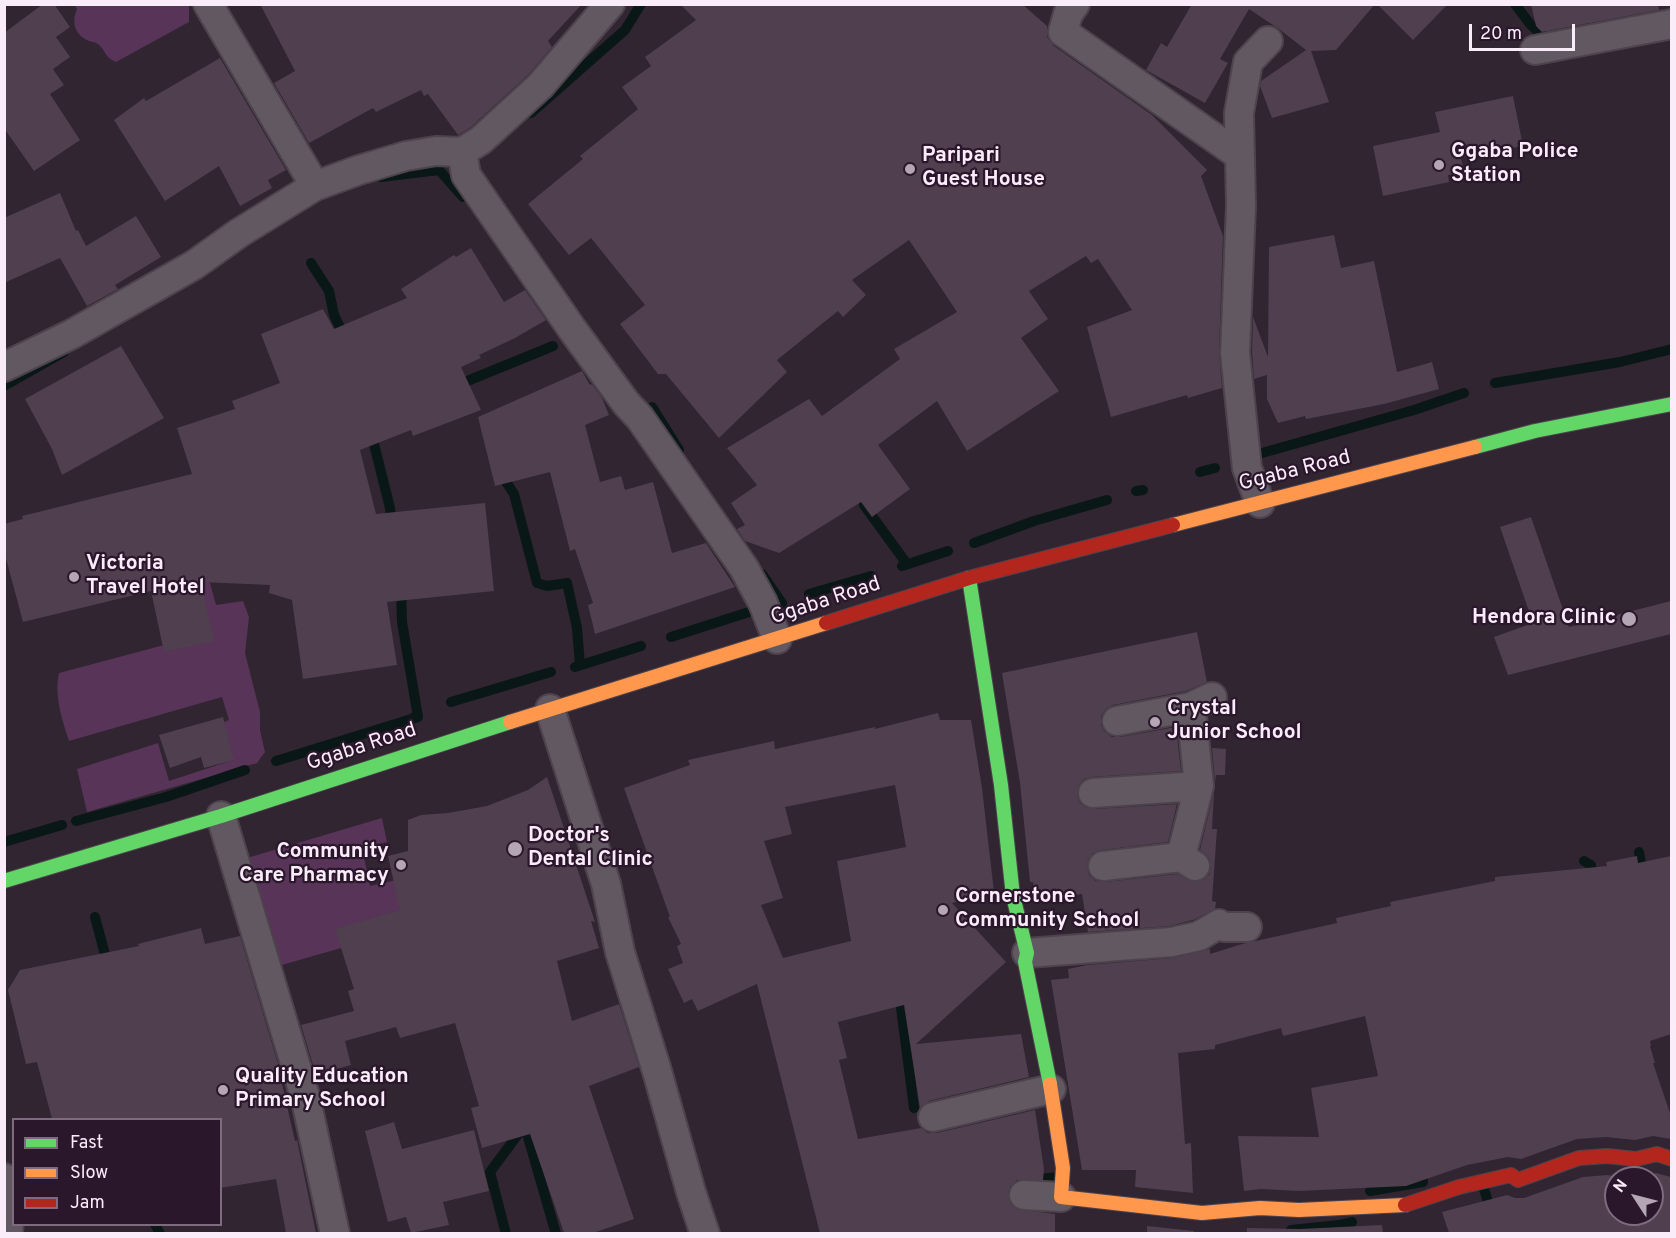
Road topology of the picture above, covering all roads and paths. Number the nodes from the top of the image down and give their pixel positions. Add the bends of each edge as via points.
1 (208, 4) edge
2 (609, 4) edge
3 (1075, 4) edge
4 (1671, 24) edge
5 (1268, 41) dead end
6 (1535, 50) dead end
7 (462, 153) junction
8 (1239, 155) junction
9 (315, 186) junction
10 (4, 367) edge
11 (1671, 404) edge
12 (1260, 502) junction
13 (969, 578) junction
14 (777, 639) junction
15 (550, 709) junction
16 (1117, 721) dead end
17 (1198, 786) junction
18 (1093, 793) dead end
19 (221, 816) junction
20 (1103, 866) dead end
21 (4, 881) edge
22 (1247, 927) dead end
23 (1027, 953) junction
24 (1051, 1089) junction
25 (933, 1117) dead end
26 (1671, 1159) edge
27 (4, 1178) edge
28 (1024, 1195) dead end
29 (1061, 1197) junction
30 (8, 1233) edge
31 (335, 1233) edge
32 (705, 1233) edge

1 - 9 street
2 - 7 street via 540,86
3 - 8 street via 1063,32
4 - 6 street
5 - 8 street via 1248,62 1239,113
7 - 9 street via 435,151 406,156
7 - 14 street via 466,175 744,568 764,603
8 - 12 street via 1241,206 1235,353 1247,468
9 - 10 street via 194,265 72,334
11 - 12 street, Ggaba Road via 1536,431
12 - 13 street, Ggaba Road
13 - 14 street, Ggaba Road
13 - 23 street via 1001,785 1013,897
14 - 15 street, Ggaba Road
15 - 19 street, Ggaba Road
15 - 32 street via 606,884 620,952
16 - 17 street via 1202,702
17 - 18 street
17 - 20 street via 1188,861
19 - 21 street, Ggaba Road
19 - 31 street via 306,1100
22 - 23 street via 1219,924 1199,936 1172,942
23 - 24 street via 1025,962
24 - 25 street
24 - 29 street via 1063,1168
26 - 29 street via 1657,1154 1636,1159 1579,1158 1518,1180 1510,1175 1486,1179 1410,1205 1202,1213
27 - 30 street via 10,1200
28 - 29 street

